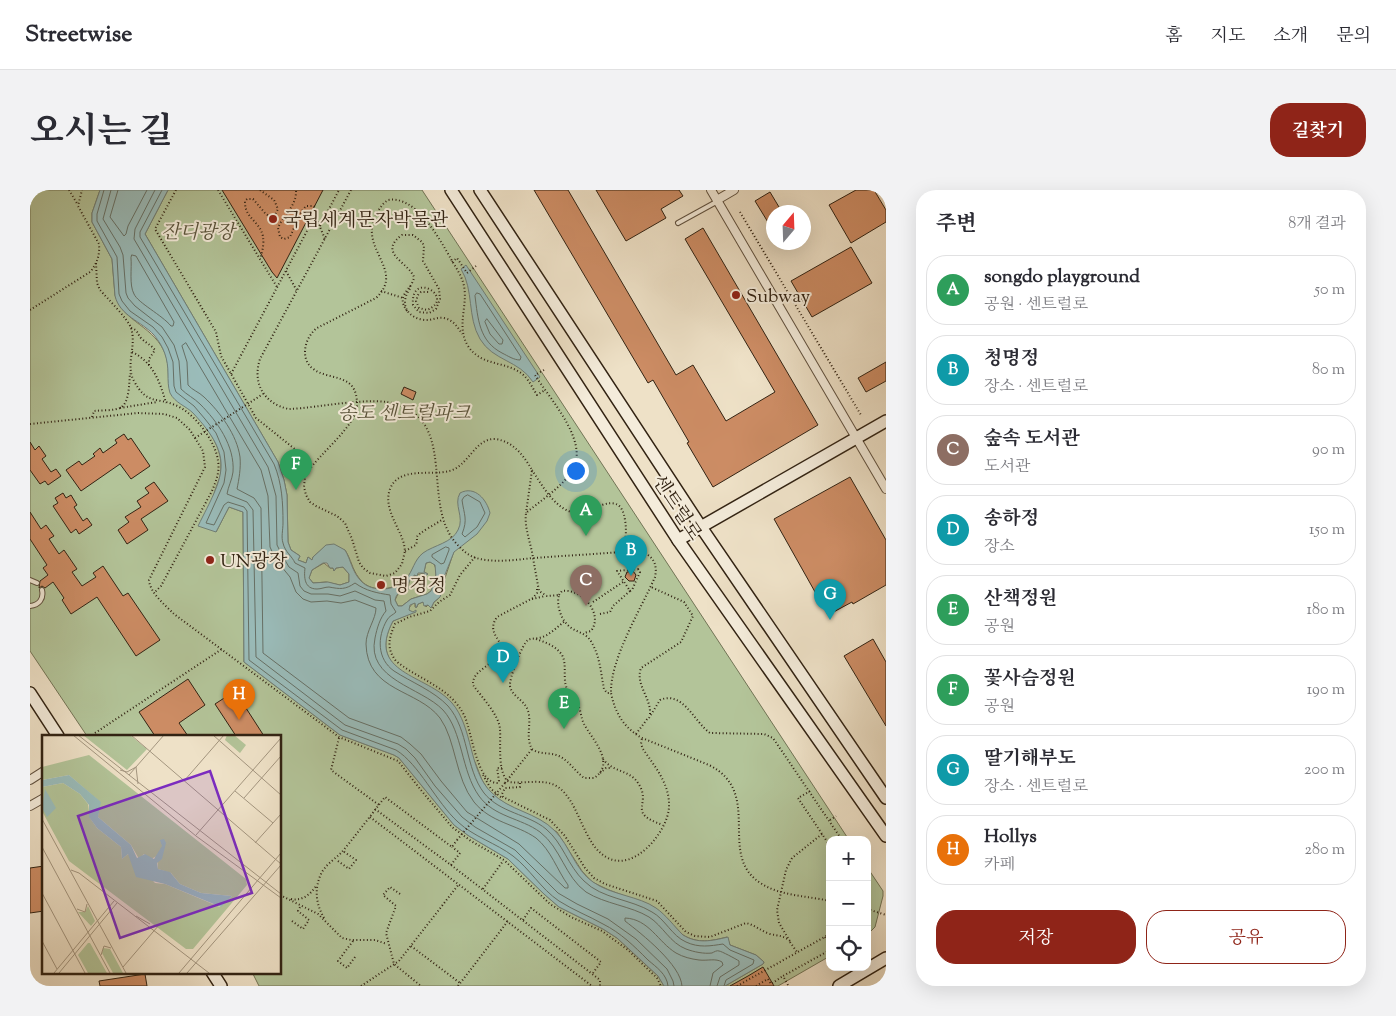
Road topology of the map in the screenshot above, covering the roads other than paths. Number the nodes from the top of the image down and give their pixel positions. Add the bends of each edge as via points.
1 (451, 190) edge
2 (480, 190) edge
3 (711, 190) edge
4 (734, 190) edge
5 (718, 201) junction
6 (678, 223) dead end
7 (886, 421) edge
8 (857, 439) junction
9 (886, 489) edge
10 (701, 527) junction
11 (678, 540) junction
12 (30, 580) edge
13 (37, 583) dead end
14 (42, 590) dead end
15 (30, 606) edge
16 (30, 692) edge
17 (57, 735) edge
18 (42, 772) edge
19 (30, 780) edge
20 (886, 798) edge
21 (42, 799) edge
22 (30, 806) edge
23 (886, 836) edge
24 (886, 958) edge
25 (213, 974) edge
26 (221, 986) edge
27 (839, 986) edge

1 - 11 main road, 센트럴로
2 - 10 main road, 센트럴로
3 - 5 street
4 - 5 street
5 - 6 lane
5 - 8 street
7 - 8 main road
8 - 9 street
8 - 10 main road
10 - 11 main road
10 - 20 main road, 센트럴로
11 - 23 main road, 센트럴로
12 - 13 lane
14 - 15 lane via 40,602
16 - 17 main road
18 - 19 street
21 - 22 street
24 - 27 main road
25 - 26 main road

